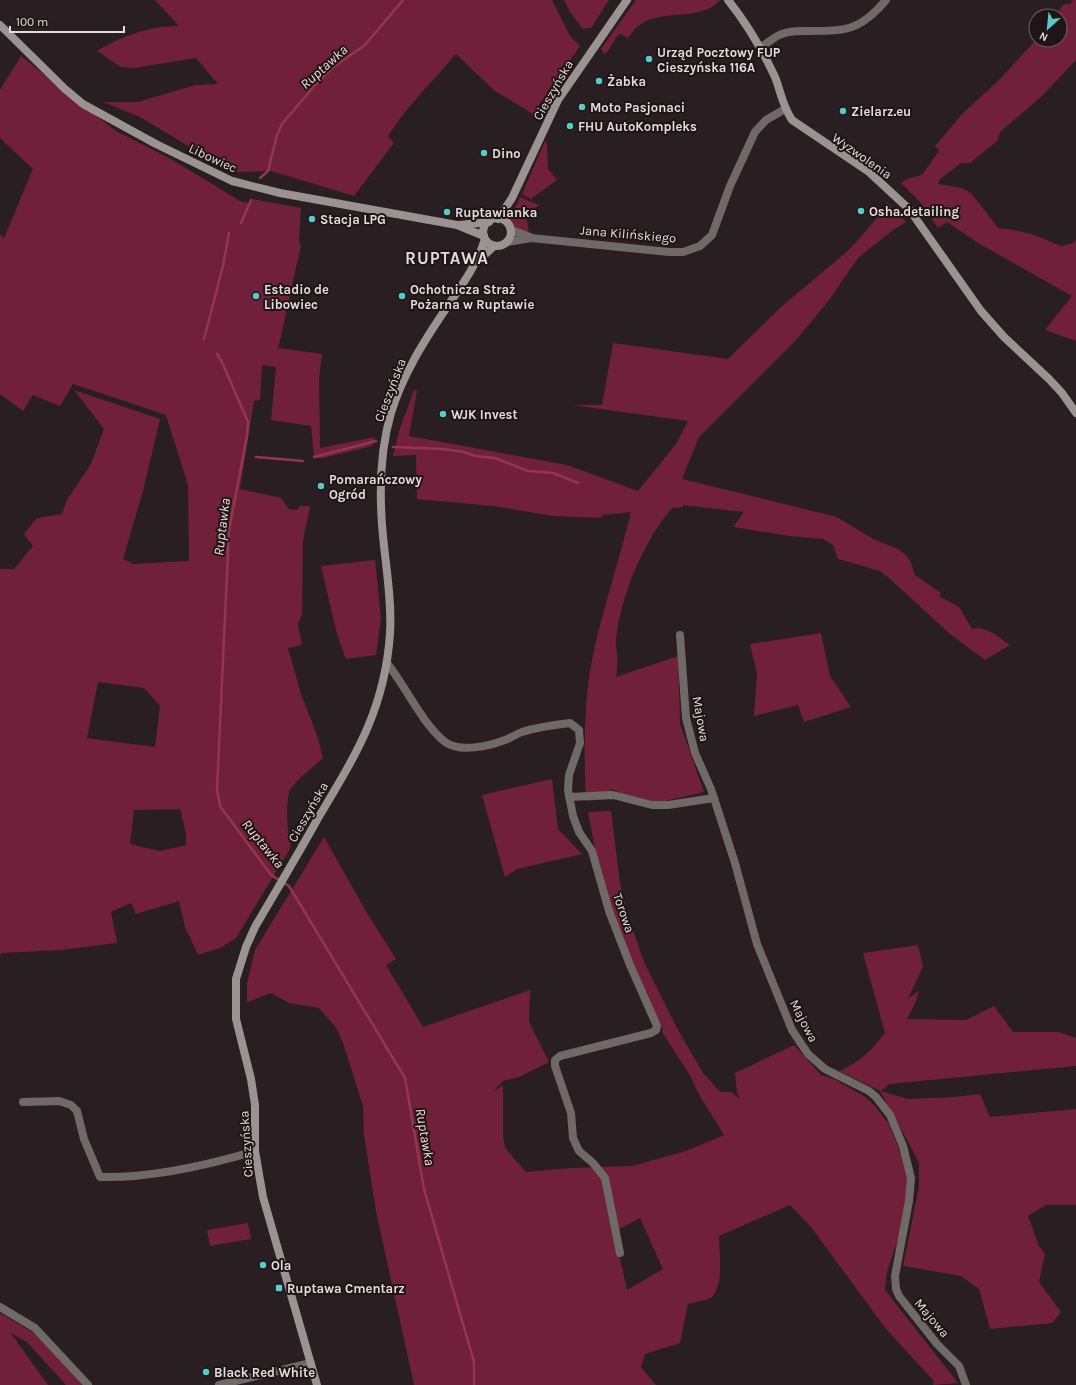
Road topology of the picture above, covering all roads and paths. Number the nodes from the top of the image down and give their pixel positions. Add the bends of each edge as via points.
1 (627, 0) edge
2 (728, 0) edge
3 (886, 0) edge
4 (0, 25) edge
5 (761, 47) junction
6 (785, 110) junction
7 (512, 198) junction
8 (498, 219) junction
9 (489, 222) junction
10 (457, 225) junction
11 (509, 227) junction
12 (484, 238) junction
13 (531, 238) junction
14 (507, 242) junction
15 (494, 246) junction
16 (477, 262) junction
17 (1076, 413) edge
18 (680, 635) dead end
19 (387, 663) junction
20 (569, 797) junction
21 (714, 798) junction
22 (23, 1102) dead end
23 (255, 1151) junction
24 (620, 1253) dead end
25 (0, 1307) edge
26 (311, 1363) junction
27 (88, 1385) edge
28 (219, 1385) edge
29 (317, 1385) edge
30 (966, 1385) edge

1 - 7 main road, Cieszyńska via 558,100
2 - 5 main road, Wyzwolenia
3 - 5 street via 869,17 849,29 794,31 781,34
4 - 10 main road, Libowiec via 83,104 214,173 276,193
5 - 6 main road, Wyzwolenia via 776,80
6 - 13 street, Jana Kilińskiego via 766,120 755,132 730,186 712,235 700,246 683,252 669,252
6 - 17 main road, Wyzwolenia via 796,124 869,172 909,208 980,311 1049,379
7 - 8 main road, Cieszyńska
7 - 11 main road, Cieszyńska
8 - 9 main road
8 - 11 main road
9 - 10 main road, Libowiec
9 - 12 main road via 485,227
10 - 12 main road, Libowiec
11 - 13 street, Jana Kilińskiego
11 - 14 main road via 510,236
12 - 15 main road
12 - 16 main road, Cieszyńska
13 - 14 street, Jana Kilińskiego
14 - 15 main road via 501,246
15 - 16 main road, Cieszyńska
16 - 19 main road, Cieszyńska via 414,359 398,395 386,434 382,453 380,498 390,610
18 - 21 street, Majowa via 686,718 695,753
19 - 20 street, Torowa via 437,733 447,743 456,746 480,747 505,740 521,732 555,724 574,724 580,730 580,743 569,775
19 - 23 main road, Cieszyńska via 374,715 361,743 255,927 236,979 236,1019 255,1105
20 - 21 street via 613,795 652,805
20 - 24 street, Torowa via 575,824 592,851 609,911 657,1026 656,1030 650,1033 560,1056 555,1060 571,1113 573,1138 579,1151 605,1178
21 - 30 street, Majowa via 757,944 792,1030 808,1054 825,1069 876,1097 895,1125 911,1178 895,1276 896,1289 905,1305 959,1366
22 - 23 street via 59,1101 72,1105 77,1112 84,1139 100,1177 120,1177 178,1168 219,1161
23 - 26 main road, Cieszyńska via 263,1197
25 - 27 street via 35,1328
26 - 28 street
26 - 29 main road, Cieszyńska

